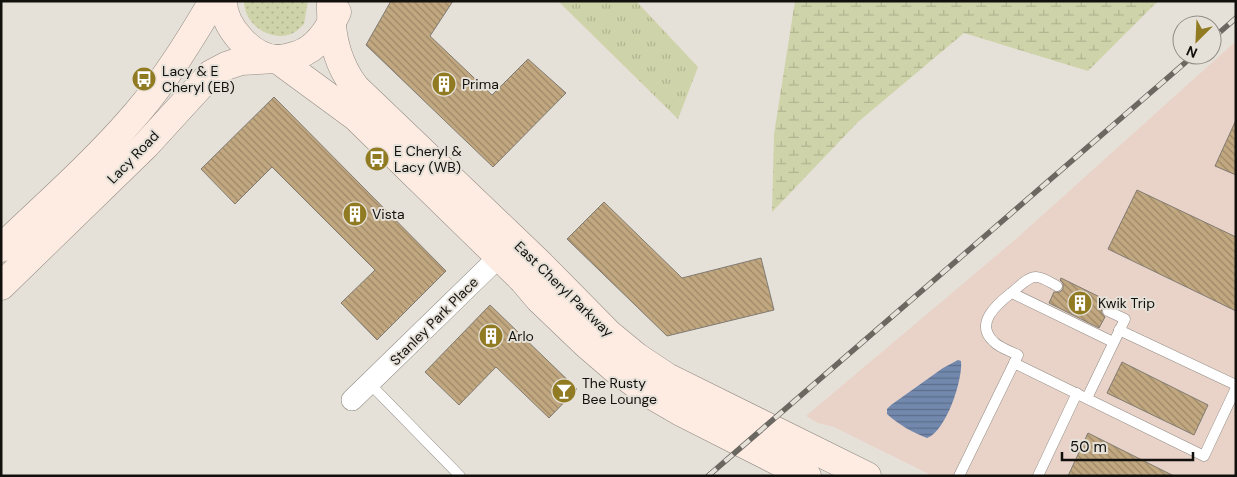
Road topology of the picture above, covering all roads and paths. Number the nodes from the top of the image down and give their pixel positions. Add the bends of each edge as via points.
1 (213, 1) edge
2 (223, 1) edge
3 (335, 9) edge
4 (278, 59) junction
5 (1, 248) edge
6 (507, 249) junction
7 (1, 286) edge
8 (1058, 286) dead end
9 (1012, 293) junction
10 (1108, 311) dead end
11 (1120, 330) junction
12 (1113, 342) junction
13 (1016, 359) junction
14 (370, 384) junction
15 (1236, 387) edge
16 (1077, 393) junction
17 (1087, 398) junction
18 (352, 400) dead end
19 (460, 476) edge
20 (806, 476) edge
21 (867, 476) edge
22 (960, 476) edge
23 (1038, 476) edge

1 - 5 street, Lacy Road via 171,70 136,114 78,176
2 - 4 street, East Cheryl Parkway via 230,26 239,38 266,57
3 - 4 street, Lacy Road via 315,44 306,52
3 - 6 street, East Cheryl Parkway via 338,57 355,87
4 - 6 street, East Cheryl Parkway via 356,117
4 - 7 street, Lacy Road via 241,61 211,74 133,158
6 - 14 street, Stanley Park Place
6 - 20 street, East Cheryl Parkway via 523,280 539,299 615,370 679,411
6 - 21 street, East Cheryl Parkway via 652,367
8 - 9 lane via 1039,277 1032,278
9 - 12 lane
9 - 13 lane via 993,310 985,326 995,343
10 - 11 lane via 1125,319
11 - 12 lane
11 - 15 lane
12 - 17 lane
13 - 16 lane
13 - 22 lane
14 - 18 street, Stanley Park Place
14 - 19 lane
15 - 17 lane via 1204,456
16 - 17 lane
16 - 23 lane

